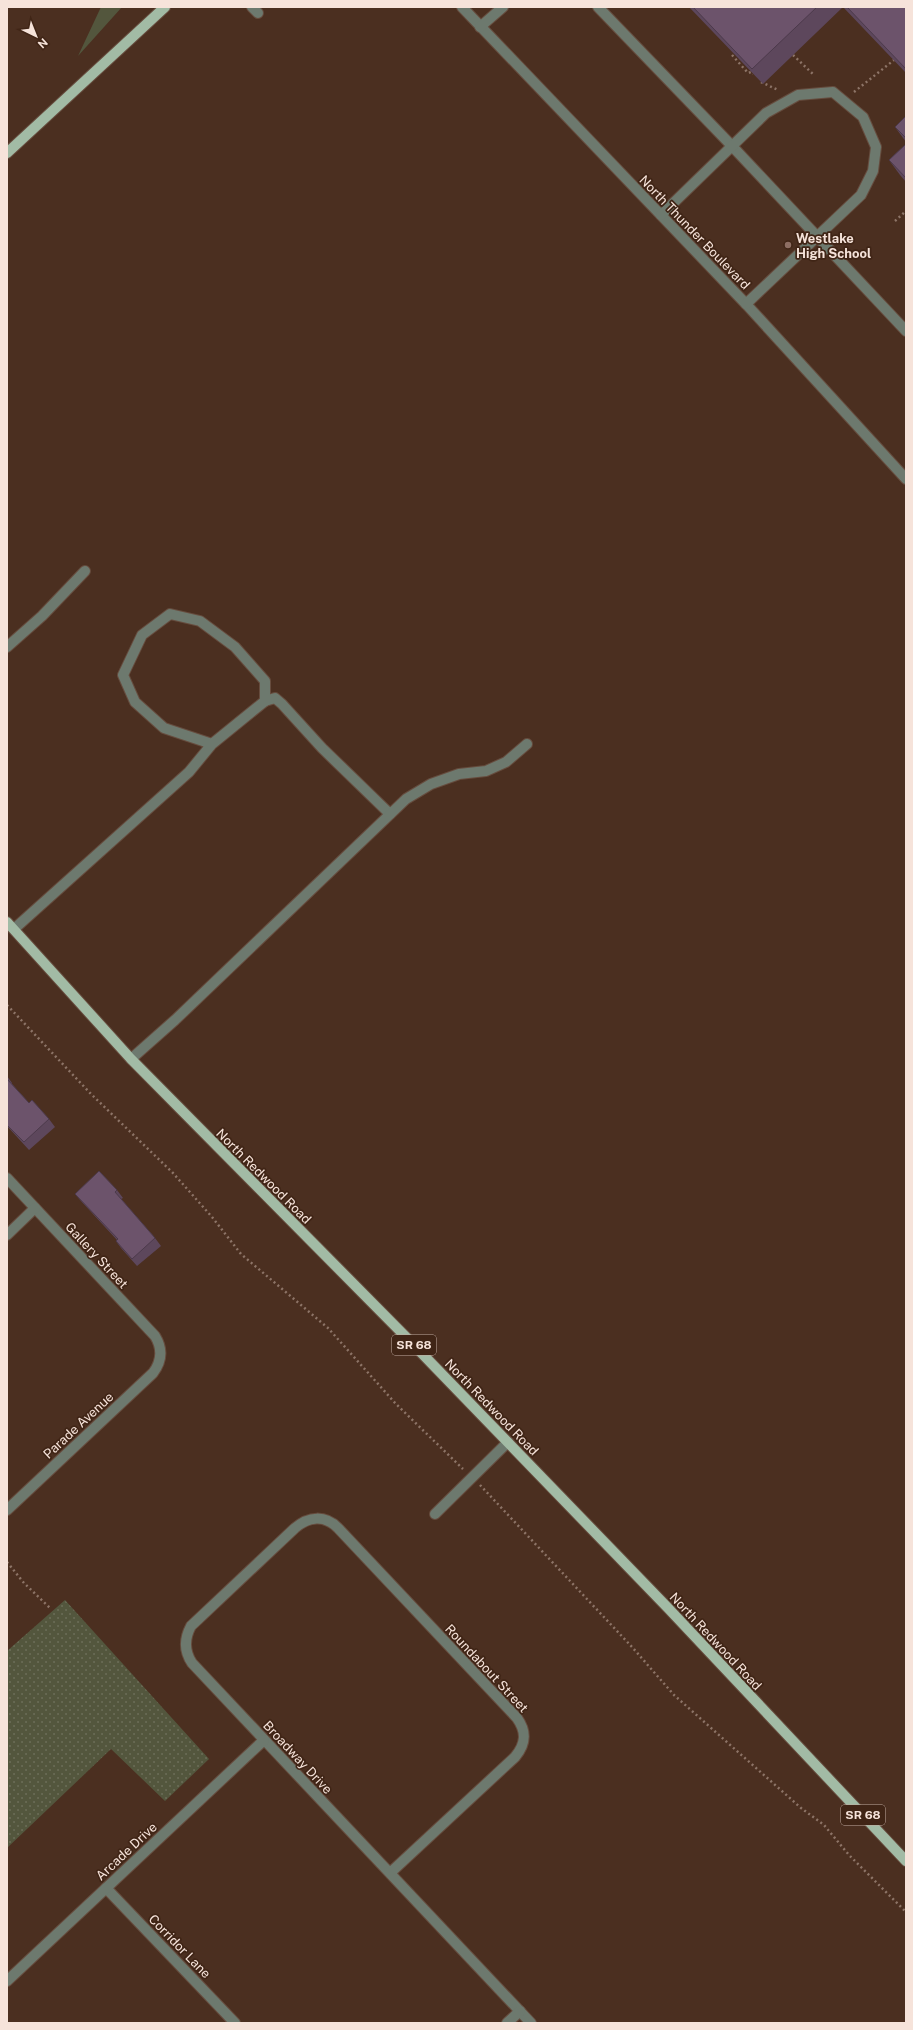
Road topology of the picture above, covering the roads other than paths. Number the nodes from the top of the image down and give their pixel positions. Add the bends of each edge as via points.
1 (164, 7) edge
2 (462, 7) edge
3 (503, 7) edge
4 (598, 7) edge
5 (480, 27) junction
6 (732, 146) junction
7 (7, 153) edge
8 (661, 215) junction
9 (817, 237) junction
10 (746, 304) junction
11 (906, 331) edge
12 (906, 479) edge
13 (85, 571) dead end
14 (7, 647) edge
15 (265, 701) junction
16 (212, 744) junction
17 (527, 744) dead end
18 (390, 814) junction
19 (10, 925) edge
20 (131, 1059) junction
21 (7, 1178) edge
22 (35, 1208) junction
23 (7, 1235) edge
24 (161, 1355) joint
25 (508, 1442) junction
26 (7, 1510) edge
27 (435, 1514) dead end
28 (323, 1519) joint
29 (264, 1740) junction
30 (906, 1861) edge
31 (390, 1873) junction
32 (106, 1888) junction
33 (7, 1981) edge
34 (520, 2011) junction
35 (235, 2023) edge
36 (508, 2023) edge
37 (531, 2023) edge

1 - 7 main road
2 - 5 street, North Thunder Boulevard
3 - 5 street
4 - 6 street
5 - 8 street, North Thunder Boulevard
6 - 8 street
6 - 9 street
6 - 9 street via 766,113 798,95 833,92 863,117 876,147 873,170 861,194
8 - 10 street, North Thunder Boulevard
9 - 10 street
9 - 11 street
10 - 12 street, North Thunder Boulevard
13 - 14 street via 42,616
15 - 16 street
15 - 16 street via 265,681 235,647 200,621 170,614 142,635 123,675 135,702 164,728
15 - 18 street via 275,698 282,704 322,748
16 - 19 street via 189,772
17 - 18 street via 506,762 486,771 459,774 431,784 406,799
18 - 20 street
19 - 20 main road, North Redwood Road / SR 68
20 - 25 main road, North Redwood Road / SR 68
21 - 22 street, Gallery Street
22 - 23 street
22 - 24 street, Gallery Street via 155,1336
24 - 26 street, Parade Avenue via 153,1373
25 - 27 street
25 - 30 main road, North Redwood Road / SR 68
28 - 29 street, Broadway Drive via 309,1519 301,1523 195,1621 186,1637 186,1650 192,1663
28 - 31 street, Roundabout Street via 338,1528 517,1718 524,1730 523,1744 515,1756
29 - 31 street, Broadway Drive
29 - 32 street, Arcade Drive
31 - 34 street, Broadway Drive
32 - 33 street, Arcade Drive
32 - 35 street, Corridor Lane
34 - 36 street
34 - 37 street, Broadway Drive

